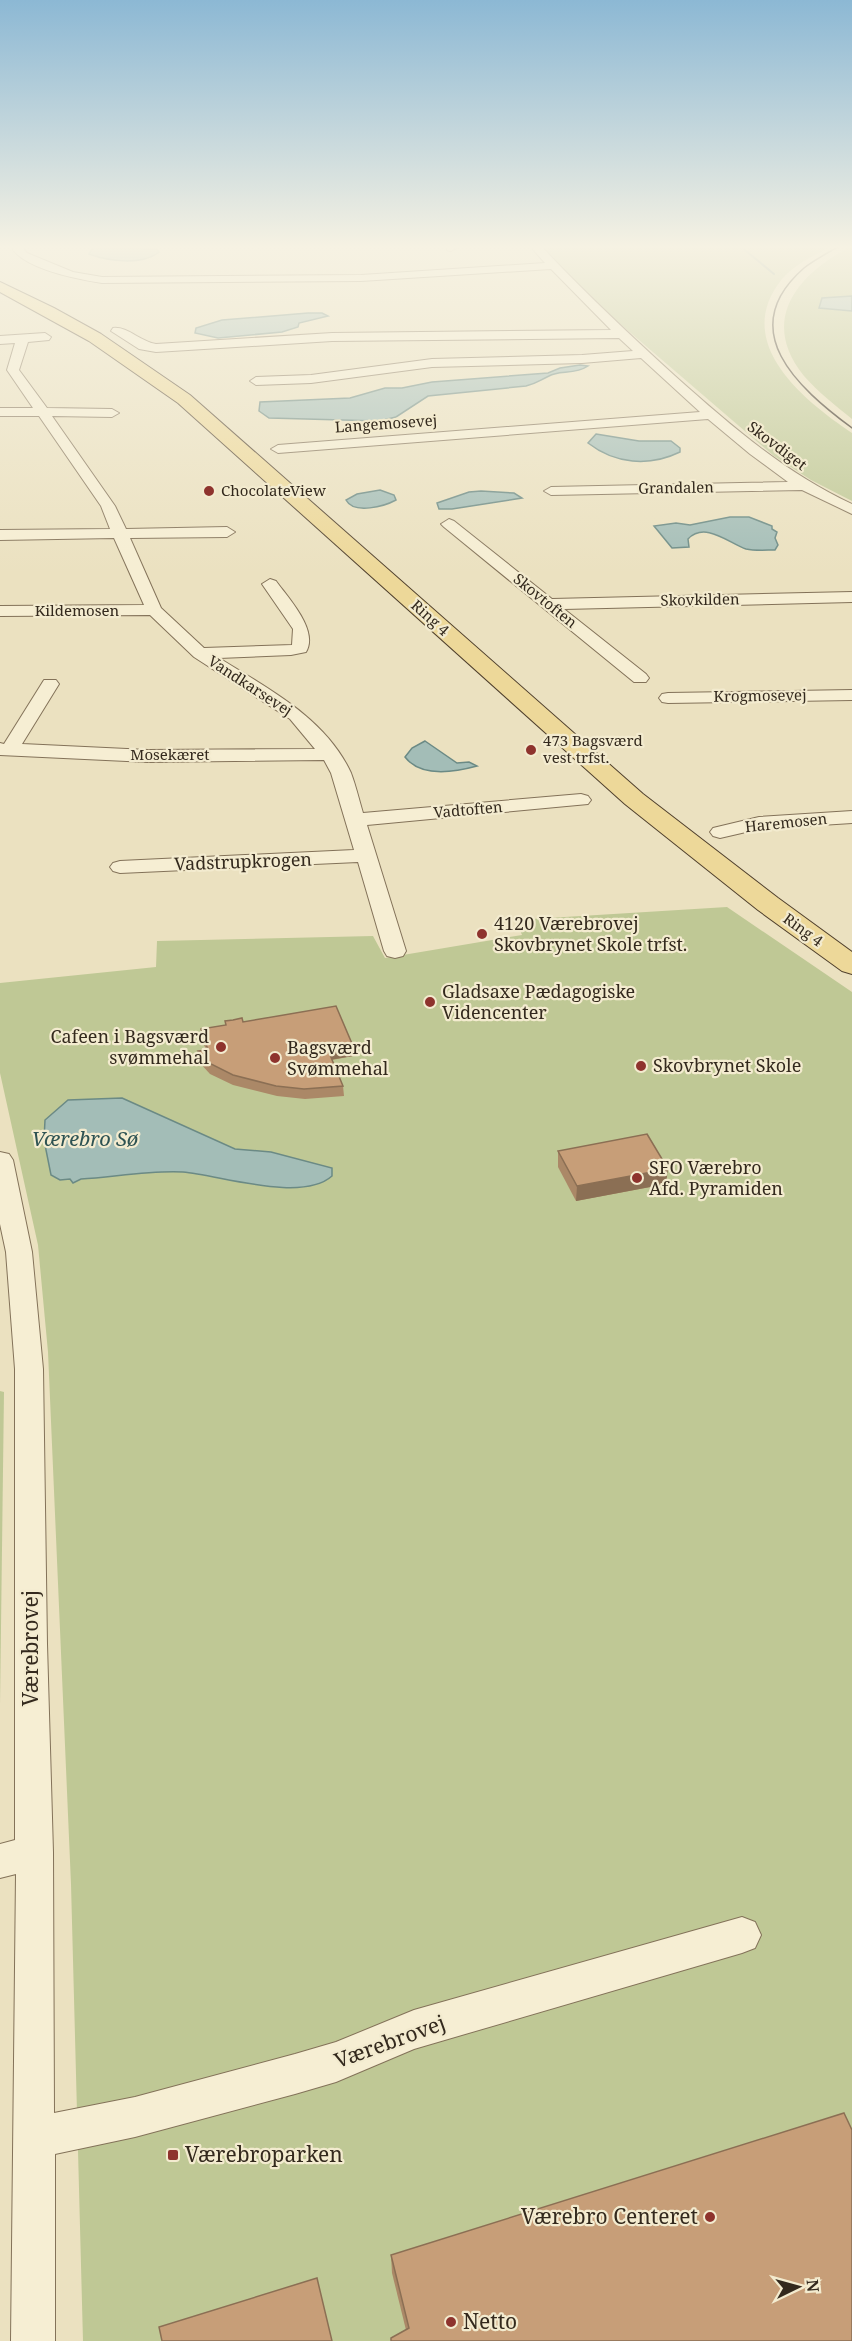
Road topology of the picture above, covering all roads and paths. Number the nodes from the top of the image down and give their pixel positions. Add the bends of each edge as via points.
1 (18, 355) edge
2 (124, 355) edge
3 (628, 355) edge
4 (644, 355) edge
5 (256, 381) dead end
6 (0, 412) edge
7 (41, 412) junction
8 (112, 413) dead end
9 (711, 415) junction
10 (278, 449) dead end
11 (801, 486) junction
12 (551, 491) dead end
13 (852, 510) edge
14 (449, 524) dead end
15 (227, 532) dead end
16 (119, 534) junction
17 (0, 535) edge
18 (270, 584) dead end
19 (852, 597) edge
20 (549, 604) junction
21 (154, 610) junction
22 (0, 611) edge
23 (200, 653) junction
24 (640, 678) dead end
25 (50, 684) dead end
26 (852, 695) edge
27 (668, 698) dead end
28 (5, 749) edge
29 (330, 754) junction
30 (580, 800) dead end
31 (852, 817) edge
32 (356, 819) junction
33 (720, 832) dead end
34 (366, 856) junction
35 (120, 867) dead end
36 (395, 951) dead end
37 (852, 965) edge
38 (0, 1160) edge
39 (17, 1857) edge
40 (742, 1935) dead end
41 (35, 2138) junction
42 (33, 2341) edge

1 - 7 street, Vandkarsevej via 13,370
2 - 37 main road, Ring 4 via 176,393 634,799 759,898
3 - 5 street via 432,363 345,375
4 - 9 street, Skovdiget
6 - 7 street
7 - 8 street
7 - 16 street, Vandkarsevej via 101,495
9 - 10 street, Langemosevej
9 - 11 street, Skovdiget
11 - 12 street, Grandalen
11 - 13 street, Skovdiget
14 - 20 street, Skovtoften
15 - 16 street
16 - 17 street
16 - 21 street, Vandkarsevej
18 - 23 street via 301,629 300,648
19 - 20 street, Skovkilden
20 - 24 street, Skovtoften
21 - 22 street, Kildemosen
21 - 23 street, Vandkarsevej
23 - 29 street, Vandkarsevej via 296,715
25 - 28 street, Mosekæret
26 - 27 street, Krogmosevej
28 - 29 street, Mosekæret via 147,756
29 - 32 street, Vandkarsevej
30 - 32 street, Vadtoften
31 - 33 street, Haremosen via 766,822
32 - 34 street, Vandkarsevej
34 - 35 street, Vadstrupkrogen
34 - 36 street, Vandkarsevej
38 - 39 street, Værebrovej via 19,1252 29,1369 32,1472 30,1644
39 - 41 street, Værebrovej
40 - 41 street, Værebrovej via 414,2030 336,2062 106,2124
41 - 42 street, Værebrovej

